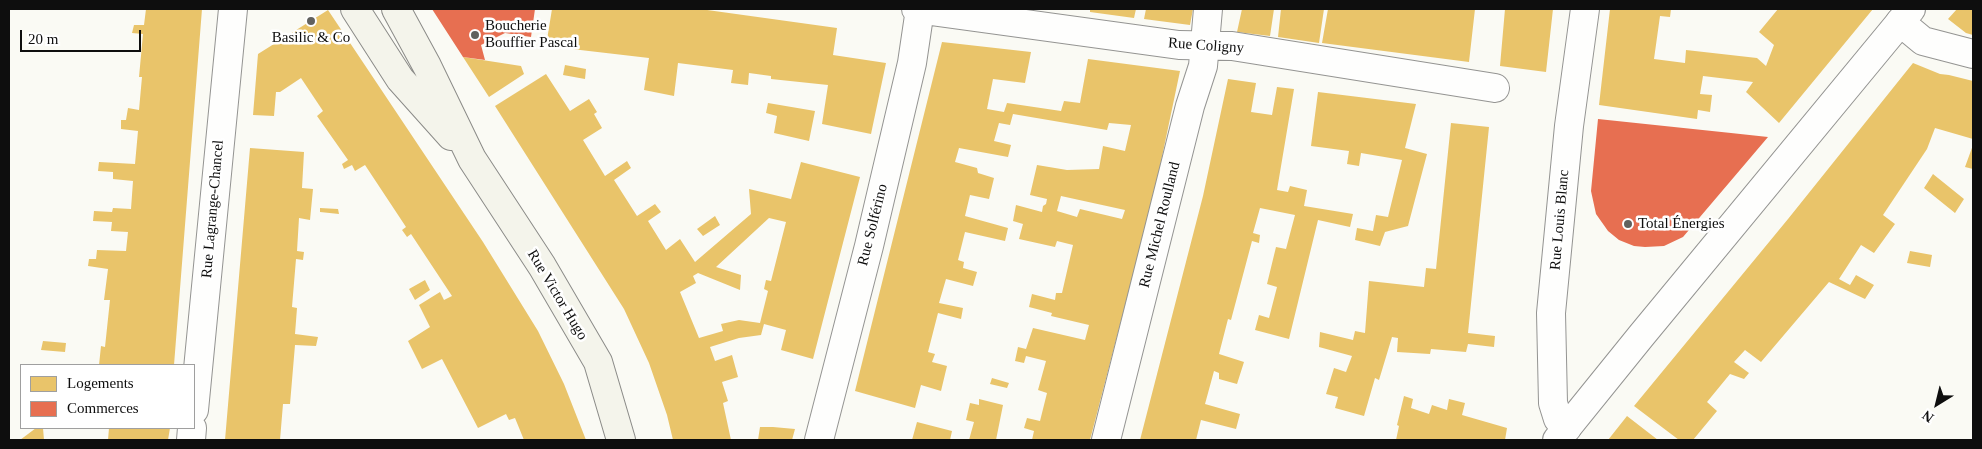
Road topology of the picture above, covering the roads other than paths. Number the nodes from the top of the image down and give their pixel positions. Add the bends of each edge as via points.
1 (355, 9) edge
2 (396, 9) edge
3 (918, 9) edge
4 (1208, 9) edge
5 (1585, 9) edge
6 (234, 13) edge
7 (1906, 16) edge
8 (1204, 45) junction
9 (1973, 54) edge
10 (1495, 88) dead end
11 (472, 160) junction
12 (195, 400) edge
13 (1562, 434) edge
14 (621, 440) edge
15 (819, 440) edge
16 (1106, 440) edge

1 - 11 main road, Rue Victor Hugo via 400,79
2 - 11 main road, Rue Victor Hugo
3 - 8 street, Rue Coligny via 1179,45
3 - 15 street, Rue Solférino via 912,63
4 - 8 street, Rue Michel Roulland
5 - 13 street, Rue Louis Blanc via 1569,126 1551,313 1553,403
6 - 12 street, Rue Lagrange-Chancel
7 - 9 street via 1923,41
7 - 13 street
8 - 10 street, Rue Coligny via 1232,46
8 - 16 street, Rue Michel Roulland via 1203,66 1190,106
11 - 14 main road, Rue Victor Hugo via 542,266 598,362

